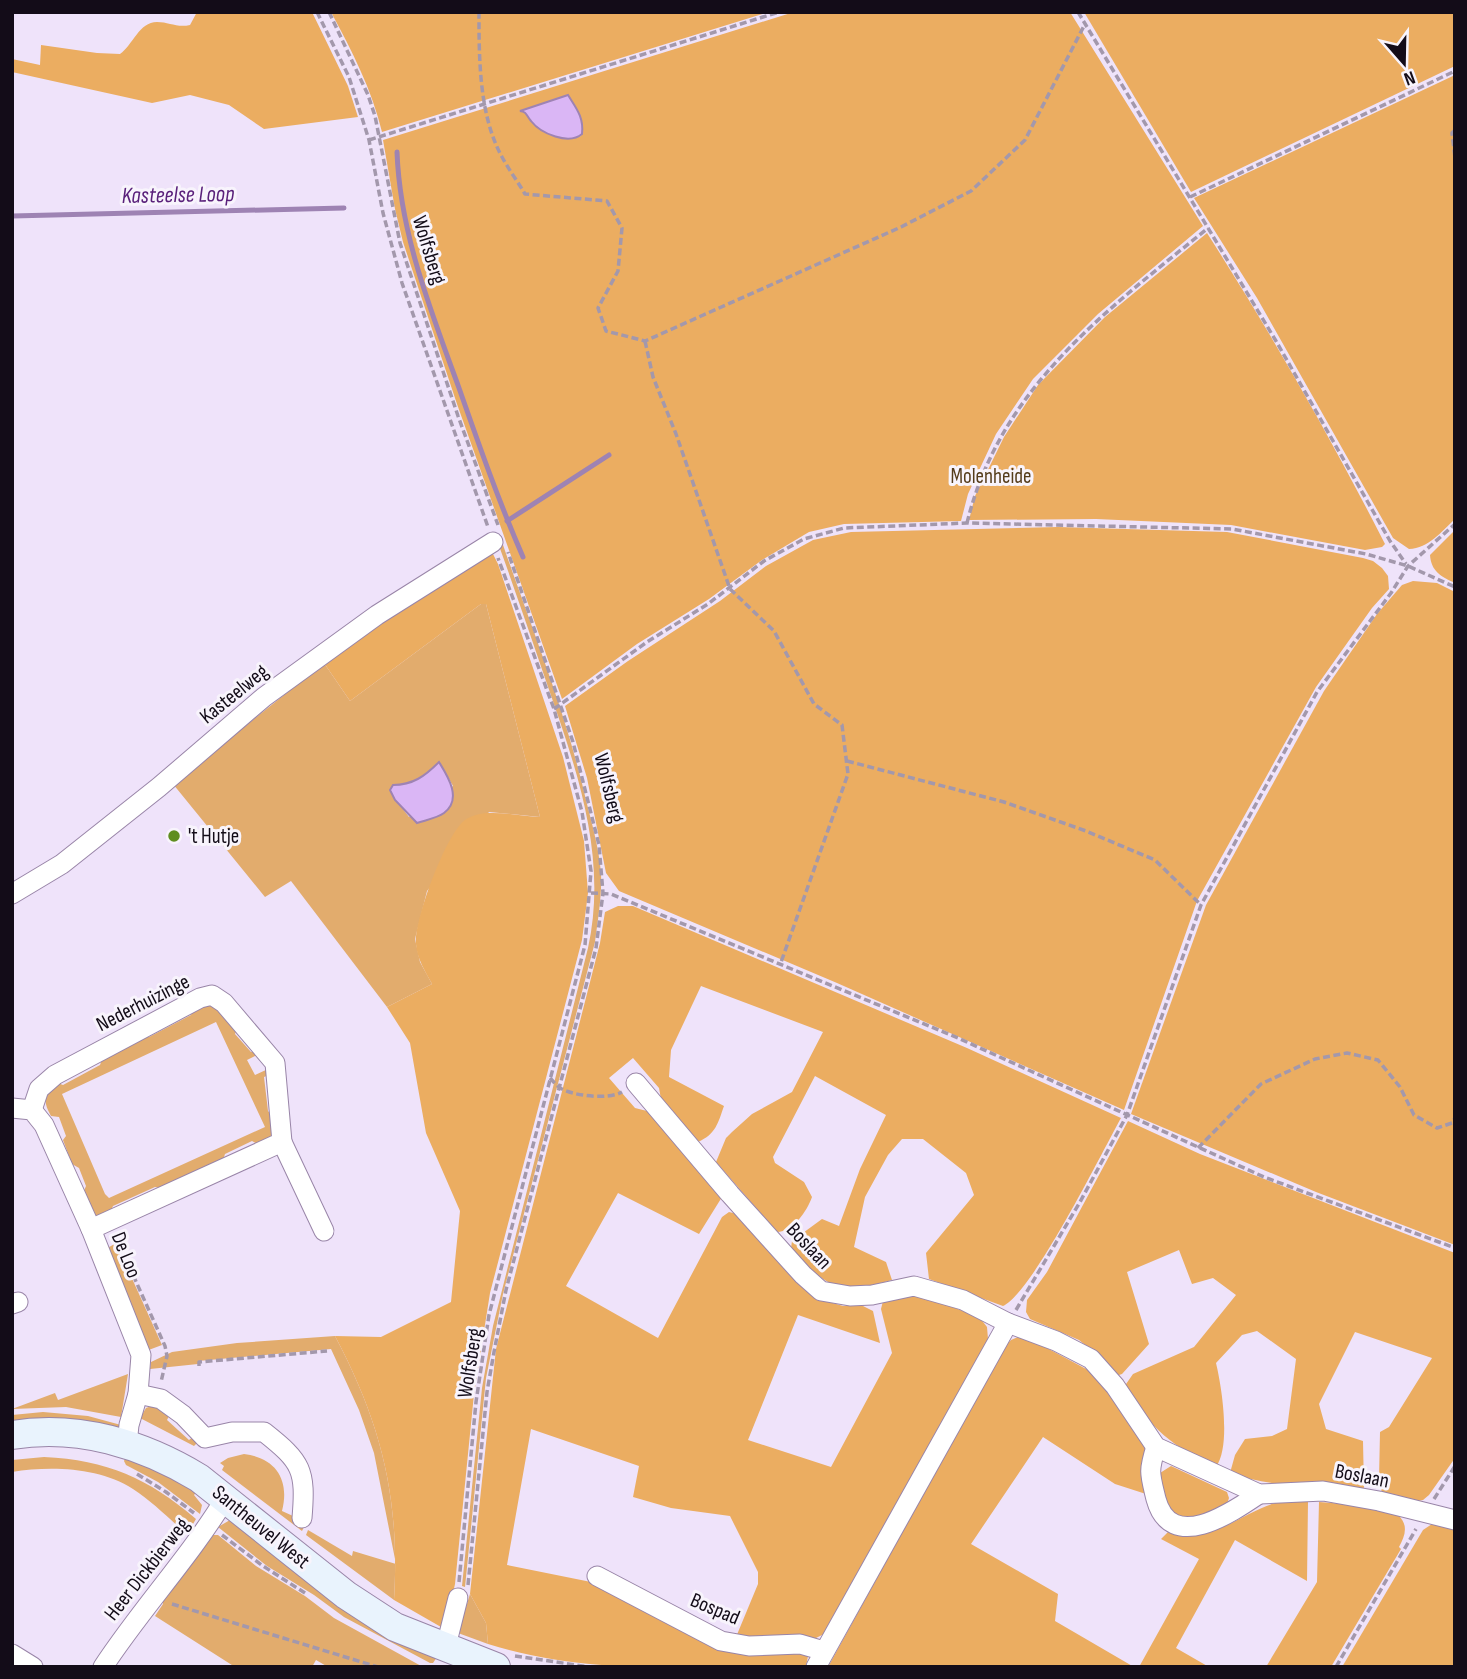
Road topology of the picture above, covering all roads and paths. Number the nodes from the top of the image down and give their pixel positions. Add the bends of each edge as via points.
1 (317, 12) edge
2 (329, 12) edge
3 (479, 12) edge
4 (779, 12) edge
5 (1078, 12) edge
6 (1085, 23) junction
7 (1455, 71) edge
8 (484, 103) junction
9 (1455, 130) edge
10 (379, 136) junction
11 (369, 140) junction
12 (1455, 158) edge
13 (1189, 197) junction
14 (1208, 228) junction
15 (645, 341) junction
16 (967, 523) junction
17 (1455, 524) edge
18 (501, 543) junction
19 (1408, 566) junction
20 (1455, 587) edge
21 (730, 589) junction
22 (561, 703) junction
23 (554, 709) junction
24 (847, 761) junction
25 (591, 892) junction
26 (603, 893) junction
27 (12, 894) edge
28 (1201, 905) junction
29 (780, 965) junction
30 (550, 1078) junction
31 (636, 1083) joint
32 (560, 1089) junction
33 (12, 1108) edge
34 (32, 1110) junction
35 (1127, 1115) junction
36 (1455, 1118) edge
37 (282, 1142) junction
38 (1198, 1148) junction
39 (100, 1225) junction
40 (324, 1231) dead end
41 (1455, 1248) edge
42 (1007, 1323) junction
43 (327, 1351) dead end
44 (199, 1366) dead end
45 (138, 1394) junction
46 (158, 1398) junction
47 (12, 1435) edge
48 (127, 1444) junction
49 (1156, 1447) junction
50 (1455, 1466) edge
51 (135, 1473) dead end
52 (1259, 1494) junction
53 (226, 1499) junction
54 (1425, 1514) junction
55 (302, 1518) dead end
56 (1455, 1520) edge
57 (210, 1525) junction
58 (597, 1576) dead end
59 (307, 1594) dead end
60 (153, 1598) junction
61 (458, 1598) junction
62 (443, 1647) junction
63 (12, 1654) edge
64 (820, 1659) edge
65 (503, 1661) edge
66 (33, 1667) edge
67 (103, 1667) edge
68 (378, 1667) edge
69 (590, 1667) edge
70 (1336, 1667) edge

1 - 11 path, Wolfsberg via 349,76
2 - 10 path, Wolfsberg via 368,94
3 - 8 path
4 - 8 path
5 - 6 path
6 - 13 path
6 - 15 path via 1025,140 971,191
7 - 13 path
8 - 10 path
8 - 15 path via 501,155 525,194 607,201 622,228 618,271 598,308 606,331
9 - 12 path
10 - 11 path
10 - 18 path, Wolfsberg via 400,243
11 - 18 path, Wolfsberg via 402,283
13 - 14 path
14 - 16 path via 1113,305 1041,376 990,455
14 - 19 path
15 - 21 path via 653,377
16 - 19 path via 1232,529
16 - 21 path via 844,528 817,535 764,561
17 - 19 path
18 - 22 path, Wolfsberg
18 - 23 path, Wolfsberg
18 - 27 street, Kasteelweg via 377,615 264,697 62,864
19 - 20 path
19 - 28 path via 1317,692
21 - 22 path
21 - 24 path via 774,631 814,704 842,725
22 - 23 path
22 - 26 path, Wolfsberg via 599,845
23 - 25 path, Wolfsberg via 582,812
24 - 28 path via 1004,802 1086,831 1155,860
24 - 29 path via 848,774
25 - 26 path
25 - 30 path, Wolfsberg via 585,945
26 - 29 path
26 - 32 path, Wolfsberg via 596,948
28 - 35 path
29 - 35 path via 958,1038
30 - 32 path
30 - 61 path, Wolfsberg via 489,1315
31 - 32 path via 614,1097
31 - 42 street, Boslaan via 730,1194 821,1291 872,1295 914,1286 963,1300
32 - 61 path, Wolfsberg via 506,1290 487,1392 467,1587
33 - 34 street
34 - 37 street, Nederhuizinge via 40,1089 55,1075 212,995 275,1063
34 - 39 street, De Loo
35 - 38 path
35 - 42 path via 1035,1282
36 - 38 path via 1437,1128 1414,1115 1400,1087 1378,1060 1348,1053 1315,1059 1261,1084
37 - 39 street
37 - 40 street, Nederhuizinge
38 - 41 path
39 - 45 street, De Loo via 141,1355
39 - 46 path via 165,1346
42 - 49 street, Boslaan via 1091,1359
42 - 64 street
43 - 44 path via 199,1362
45 - 46 street
45 - 48 street, De Loo
46 - 55 street via 205,1438 264,1432 284,1448 302,1474
47 - 48 street, Santheuvel West via 73,1432
48 - 53 street, Santheuvel West via 173,1462
49 - 52 street, Boslaan
49 - 52 street via 1149,1471 1160,1512 1179,1527 1203,1526
50 - 54 path
51 - 57 path, Santheuvel West
52 - 54 street, Boslaan via 1323,1491
53 - 57 street, Heer Dickbierweg
53 - 62 street, Santheuvel West via 346,1595 395,1627
54 - 56 street, Boslaan
54 - 70 path
57 - 59 path, Santheuvel West
57 - 60 street, Heer Dickbierweg
58 - 64 street, Bospad via 721,1641 749,1646 800,1644
60 - 67 street, Heer Dickbierweg
60 - 68 path
61 - 62 street
62 - 65 street, Santheuvel West
63 - 66 street
65 - 69 path

